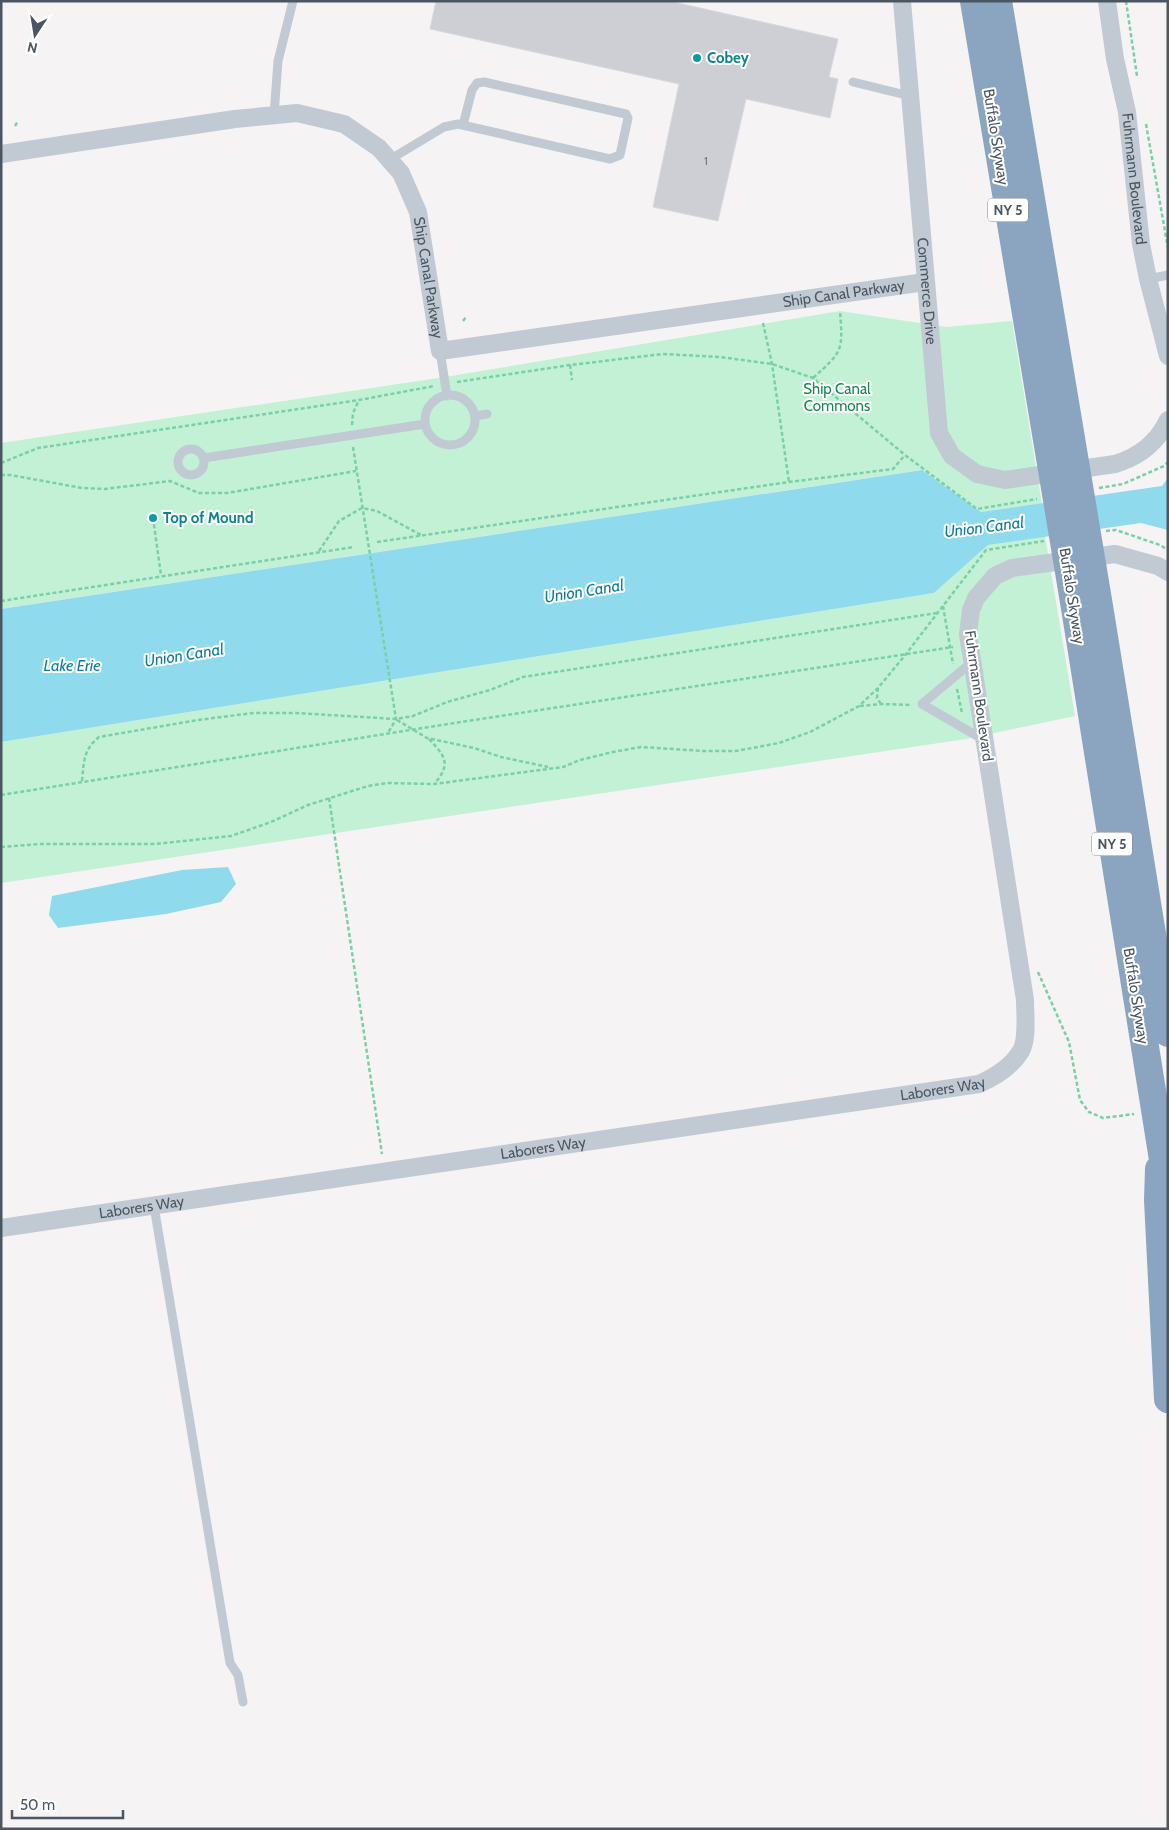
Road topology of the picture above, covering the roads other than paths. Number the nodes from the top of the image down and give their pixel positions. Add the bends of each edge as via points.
1 (293, 1) edge
2 (902, 1) edge
3 (974, 1) edge
4 (1107, 1) edge
5 (1000, 6) edge
6 (853, 82) dead end
7 (910, 96) junction
8 (274, 115) junction
9 (463, 125) junction
10 (1, 154) edge
11 (389, 160) junction
12 (1168, 275) edge
13 (1148, 279) junction
14 (925, 282) junction
15 (440, 351) junction
16 (1168, 356) edge
17 (446, 396) junction
18 (488, 414) dead end
19 (475, 416) junction
20 (1055, 417) junction
21 (1168, 420) edge
22 (425, 424) junction
23 (204, 458) dead end
24 (1168, 572) edge
25 (1087, 607) junction
26 (972, 662) junction
27 (984, 740) junction
28 (1025, 1000) joint
29 (1168, 1033) edge
30 (1160, 1145) junction
31 (1168, 1191) edge
32 (154, 1206) junction
33 (1, 1228) edge
34 (1168, 1398) edge
35 (243, 1702) dead end

1 - 8 lane via 278,61
2 - 7 street, Commerce Drive
3 - 20 highway, Buffalo Skyway / NY 5
4 - 13 street, Fuhrmann Boulevard via 1127,112 1141,244
5 - 20 highway, Buffalo Skyway / NY 5
6 - 7 lane
7 - 14 street, Commerce Drive
8 - 10 street, Ship Canal Parkway
8 - 11 street, Ship Canal Parkway via 297,113 344,124 379,148
9 - 9 lane via 610,159 620,155 628,118 626,114 484,82 477,83 472,90
9 - 11 lane via 444,127
11 - 15 street, Ship Canal Parkway via 401,173 418,212
12 - 13 lane
13 - 16 street, Fuhrmann Boulevard
14 - 15 street, Ship Canal Parkway
14 - 21 street, Commerce Drive via 939,433 952,456 977,474 1005,480 1115,464 1132,459 1152,444
15 - 17 lane
17 - 19 lane via 461,398
17 - 22 lane via 428,409
18 - 19 lane
19 - 22 lane via 473,431 462,443 454,445 439,443 432,438
20 - 25 highway, Buffalo Skyway / NY 5
22 - 23 lane
24 - 26 street, Fuhrmann Boulevard via 1115,554 1012,568 995,576 970,610 968,634
25 - 29 highway, Buffalo Skyway / NY 5
25 - 30 highway, Buffalo Skyway / NY 5
26 - 27 street, Fuhrmann Boulevard
26 - 27 lane via 922,704
27 - 28 street, Fuhrmann Boulevard
28 - 32 street, Laborers Way via 1022,1050 1007,1067 979,1084
30 - 31 highway, Buffalo Skyway / NY 5
30 - 34 highway via 1158,1200
32 - 33 street, Laborers Way
32 - 35 lane via 230,1663 238,1676

